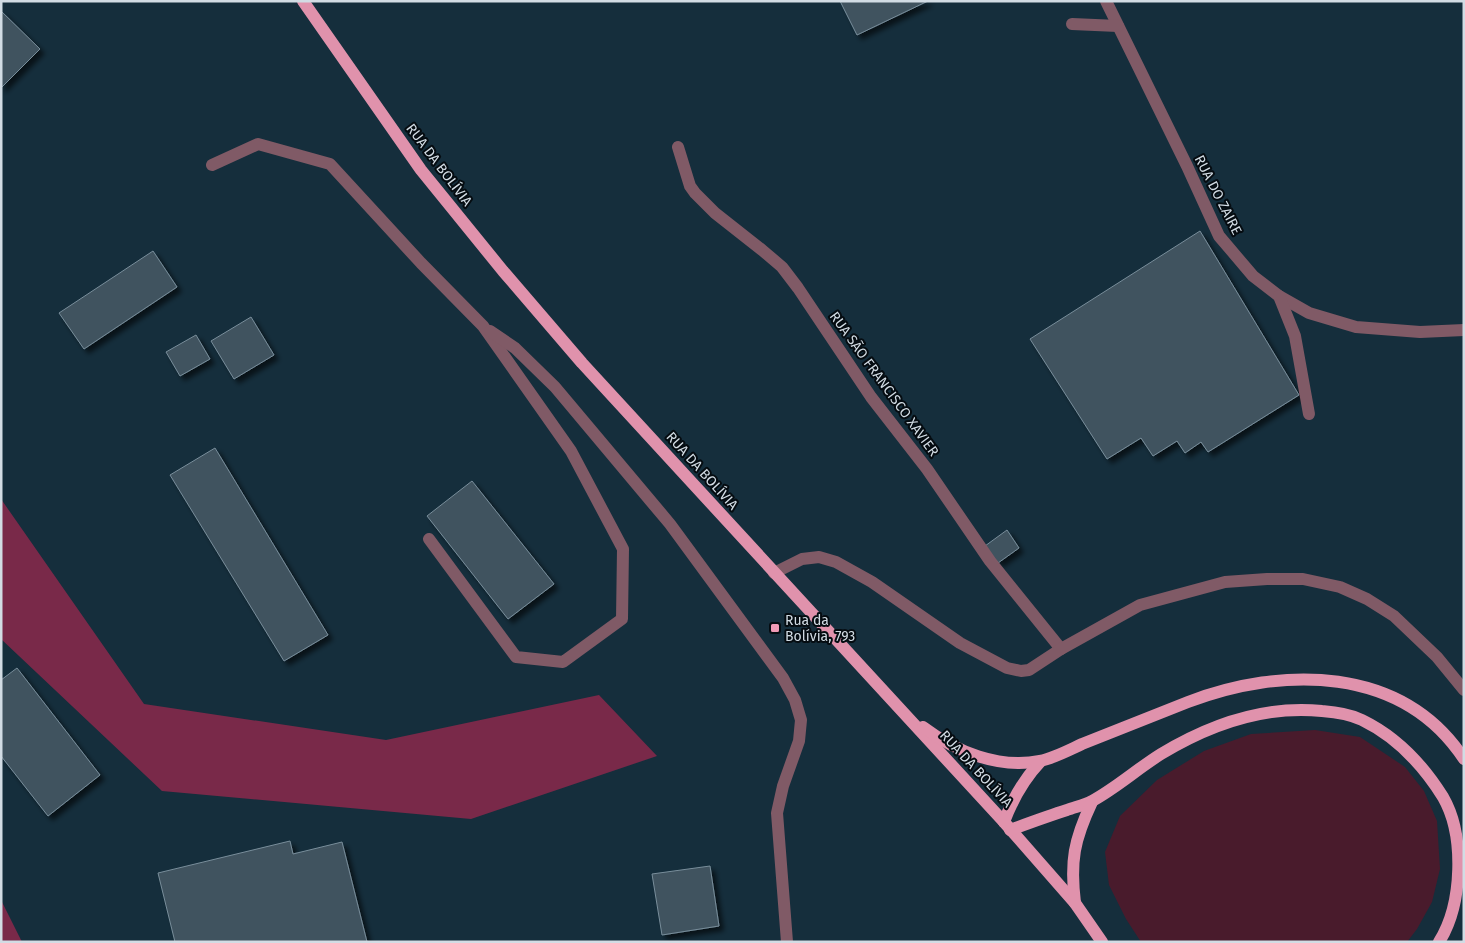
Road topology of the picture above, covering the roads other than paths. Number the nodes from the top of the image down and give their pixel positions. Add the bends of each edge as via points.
1 (303, 1) edge
2 (1106, 1) edge
3 (1072, 24) dead end
4 (1118, 26) junction
5 (678, 147) dead end
6 (212, 164) dead end
7 (1279, 296) junction
8 (483, 326) junction
9 (1464, 330) edge
10 (1309, 414) dead end
11 (429, 539) dead end
12 (774, 573) junction
13 (1061, 649) junction
14 (1464, 690) edge
15 (901, 711) junction
16 (1464, 759) edge
17 (1041, 761) junction
18 (1092, 802) junction
19 (1007, 826) junction
20 (1075, 903) junction
21 (787, 942) edge
22 (1102, 942) edge
23 (1439, 942) edge

1 - 12 main road, RUA DA BOLÍVIA via 421,170 503,271 582,363
2 - 4 street, RUA DO ZAIRE
3 - 4 street
4 - 7 street, RUA DO ZAIRE via 1219,236 1253,276
5 - 13 street, RUA SÃO FRANCISCO XAVIER via 695,193 787,274 990,561
6 - 8 street via 258,144 330,164
7 - 9 street, RUA DO ZAIRE via 1309,313 1356,327 1420,332
7 - 10 street via 1295,336
8 - 11 street via 571,451 623,549 622,619 563,662 516,657
8 - 21 street via 515,348 554,387 670,524 783,678 795,700 801,720 799,741 777,813
12 - 13 street via 802,559 819,557 836,562 872,582 960,643 1014,671 1029,670
12 - 15 main road, RUA DA BOLÍVIA
13 - 14 street via 1140,606 1180,593 1225,582 1303,579 1340,587 1394,616 1437,657
15 - 17 main road via 962,750 1013,763
15 - 19 main road, RUA DA BOLÍVIA
16 - 17 main road via 1434,725 1401,701 1369,688 1332,680 1297,678 1263,681 1190,701
17 - 19 main road via 1014,798
18 - 19 main road
18 - 20 main road via 1080,826 1073,856
18 - 23 main road via 1162,754 1200,733 1242,718 1275,710 1306,709 1337,712 1361,719 1407,751 1449,806 1457,836 1458,886 1453,910
19 - 20 main road, RUA DA BOLÍVIA
20 - 22 main road, RUA DA BOLÍVIA

